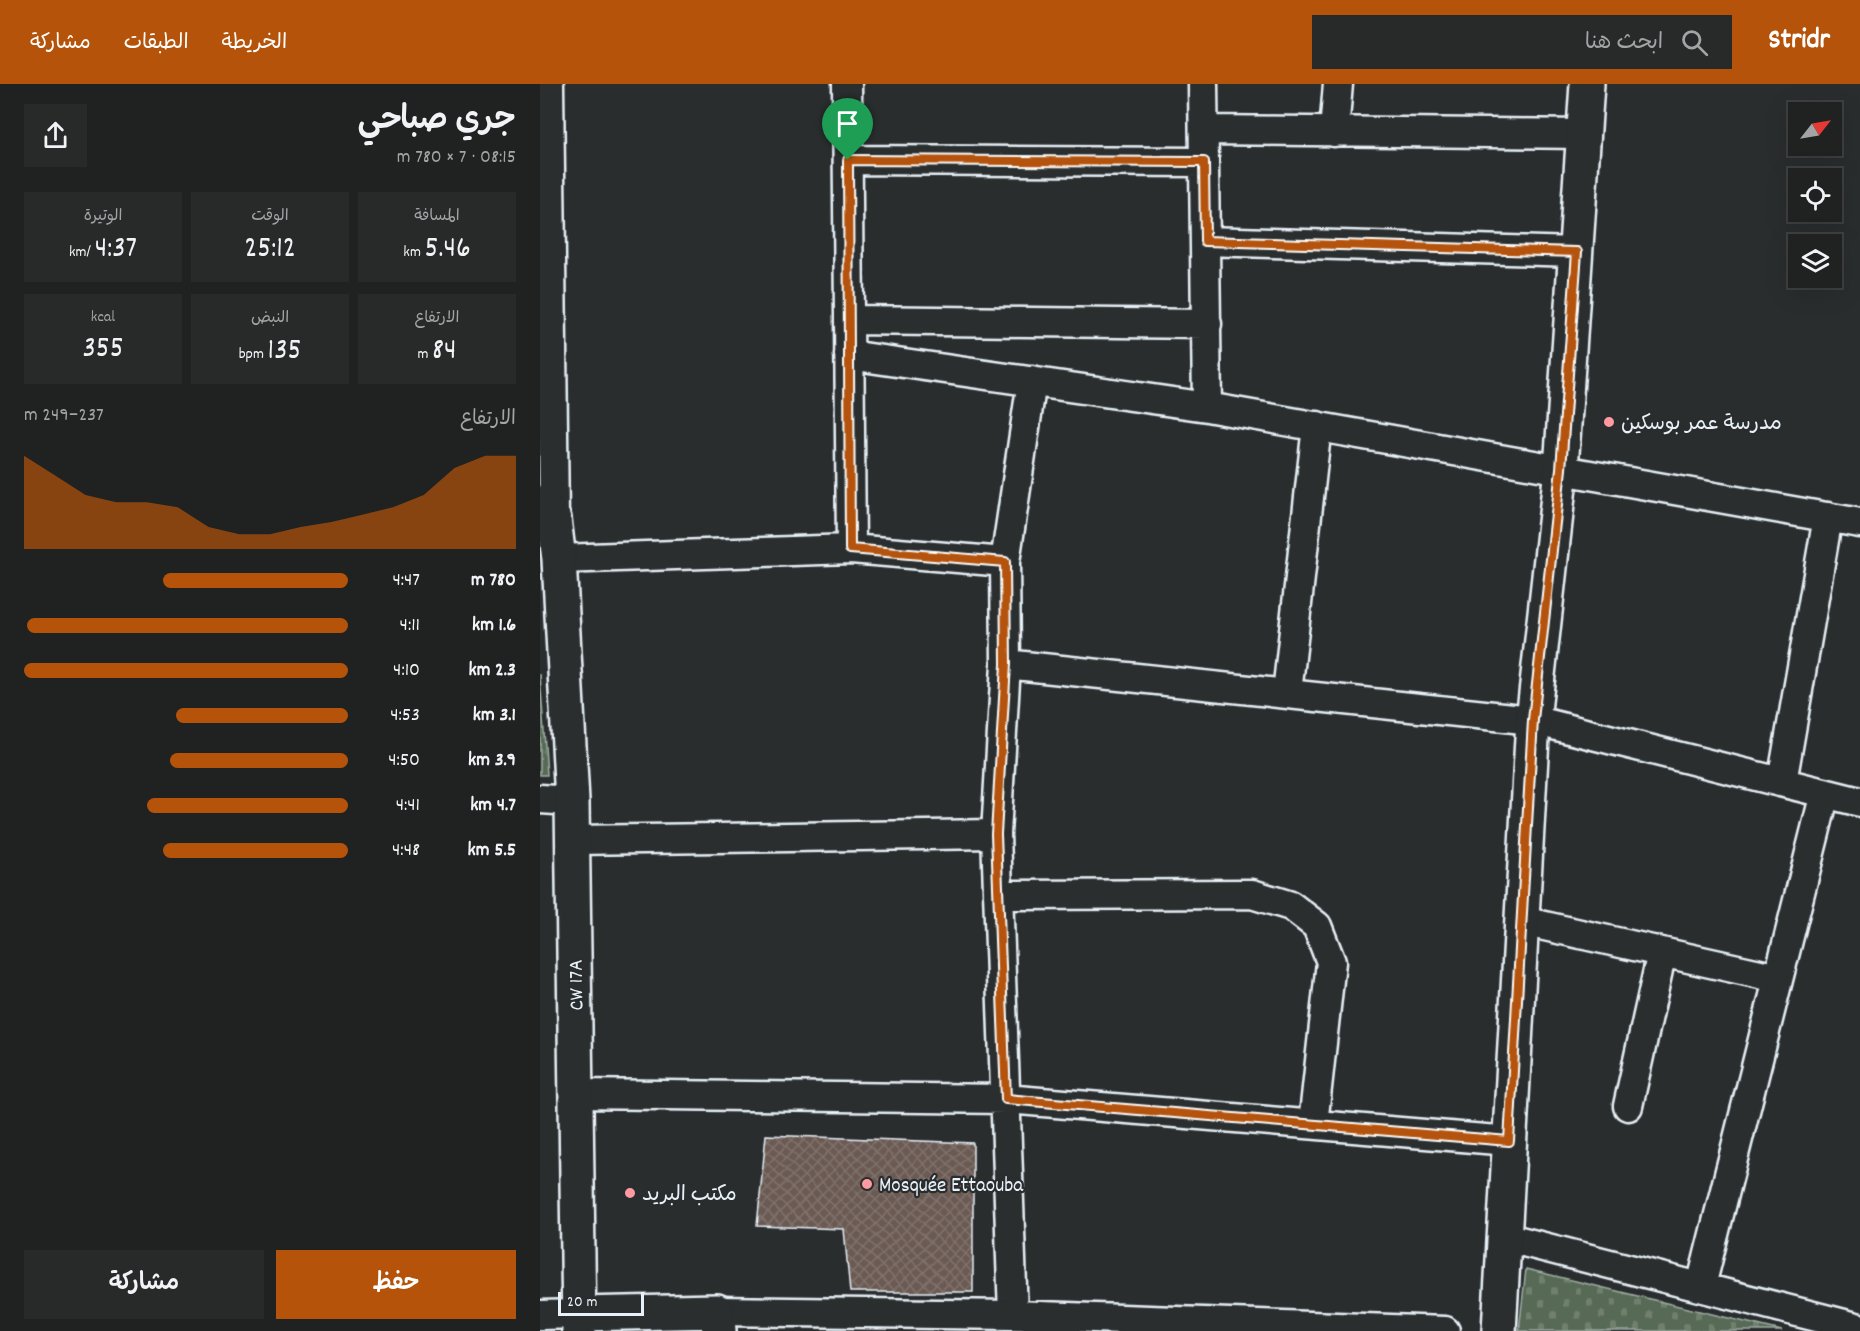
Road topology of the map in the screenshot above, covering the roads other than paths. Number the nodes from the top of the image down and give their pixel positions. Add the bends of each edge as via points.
1 (549, 84) edge
2 (847, 84) edge
3 (1203, 84) edge
4 (1338, 84) edge
5 (1587, 84) edge
6 (1204, 130) junction
7 (1334, 132) junction
8 (1586, 134) junction
9 (848, 160) junction
10 (1204, 162) junction
11 (1205, 241) junction
12 (1577, 252) junction
13 (849, 320) junction
14 (1207, 324) junction
15 (849, 355) junction
16 (1032, 381) junction
17 (1208, 407) junction
18 (1317, 426) junction
19 (1561, 469) junction
20 (545, 513) edge
21 (1828, 517) junction
22 (1860, 523) edge
23 (850, 549) junction
24 (559, 559) junction
25 (1005, 562) junction
26 (1006, 664) junction
27 (1287, 693) junction
28 (1533, 720) junction
29 (1782, 782) junction
30 (1825, 793) junction
31 (540, 799) edge
32 (572, 801) junction
33 (1860, 802) edge
34 (996, 834) junction
35 (573, 840) junction
36 (998, 895) junction
37 (1522, 921) junction
38 (1662, 952) junction
39 (1778, 978) junction
40 (576, 1094) junction
41 (1006, 1099) junction
42 (1628, 1106) dead end
43 (1314, 1124) junction
44 (1509, 1141) junction
45 (1504, 1237) junction
46 (1701, 1286) junction
47 (540, 1315) edge
48 (1013, 1315) junction
49 (718, 1321) edge
50 (579, 1323) edge
51 (1860, 1328) edge
52 (1445, 1331) edge
53 (1499, 1331) edge

1 - 20 street
2 - 9 street
3 - 6 street
4 - 7 street
5 - 8 street
6 - 7 street
6 - 10 street
7 - 8 street
8 - 12 street
9 - 10 street
9 - 13 street
10 - 11 street
11 - 12 street
11 - 14 street
12 - 19 street
13 - 14 street
13 - 15 street
14 - 17 street
15 - 16 street
15 - 23 street
16 - 17 street
16 - 25 street
17 - 18 street
18 - 19 street
18 - 27 street
19 - 21 street
19 - 28 street
20 - 24 street, CW 17A
21 - 22 street
21 - 29 street
23 - 24 street
23 - 25 street
24 - 32 street, CW 17A
25 - 26 street
26 - 27 street
26 - 34 street
27 - 28 street
28 - 29 street
28 - 37 street
29 - 30 street
30 - 33 street
30 - 39 street
31 - 32 street
32 - 35 street, CW 17A
34 - 35 street
34 - 36 street
35 - 40 street, CW 17A
36 - 41 street
36 - 43 street via 1252,894 1291,906 1317,926 1331,962
37 - 38 street
37 - 44 street
38 - 39 street
38 - 42 street
39 - 46 street
40 - 41 street
40 - 50 street, CW 17A
41 - 43 street
41 - 48 street
43 - 44 street
44 - 45 street
45 - 46 street
45 - 53 street
46 - 51 street
47 - 50 street
48 - 49 street
48 - 52 street
49 - 50 street

